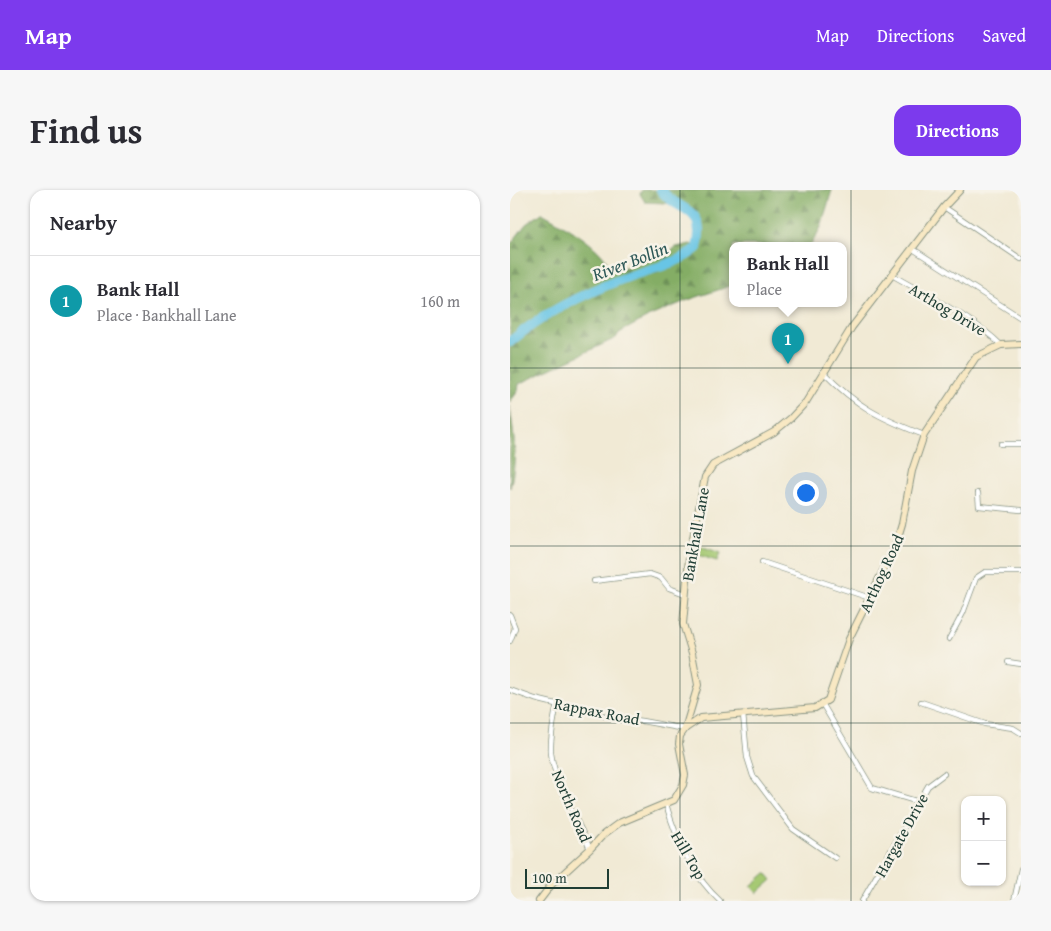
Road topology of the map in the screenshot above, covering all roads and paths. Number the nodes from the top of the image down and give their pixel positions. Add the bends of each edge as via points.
1 (960, 190) edge
2 (944, 207) junction
3 (913, 249) junction
4 (1021, 258) edge
5 (892, 276) junction
6 (1021, 318) edge
7 (1021, 344) edge
8 (1002, 345) junction
9 (823, 372) junction
10 (924, 435) junction
11 (1000, 444) dead end
12 (1021, 444) edge
13 (978, 493) dead end
14 (1021, 510) edge
15 (762, 562) dead end
16 (1021, 572) edge
17 (594, 581) dead end
18 (685, 594) junction
19 (870, 598) junction
20 (510, 615) edge
21 (949, 639) dead end
22 (510, 641) edge
23 (1008, 662) dead end
24 (1021, 664) edge
25 (510, 690) edge
26 (921, 702) dead end
27 (557, 703) junction
28 (822, 705) junction
29 (743, 714) junction
30 (685, 729) junction
31 (1021, 732) edge
32 (944, 774) dead end
33 (919, 802) junction
34 (666, 804) junction
35 (590, 850) junction
36 (835, 858) dead end
37 (1021, 869) edge
38 (539, 901) edge
39 (720, 901) edge
40 (862, 901) edge
41 (1014, 901) edge

1 - 2 street, Bankhall Lane
2 - 3 street, Bankhall Lane
2 - 4 street
3 - 5 street, Bankhall Lane
3 - 6 street
5 - 8 street, Arthog Drive via 994,337
5 - 9 street, Bankhall Lane via 852,327
7 - 8 street, Arthog Road
8 - 10 street, Arthog Road via 982,353 972,362
9 - 10 street via 845,393 882,419
9 - 18 street, Bankhall Lane via 806,402 791,418 774,432 713,465 705,477 694,526
10 - 19 street, Arthog Road via 912,471 899,537
11 - 12 street
13 - 14 street via 979,506
15 - 19 street
16 - 21 street via 985,572 976,578
17 - 18 street via 650,574 661,578 669,588
18 - 30 street, Bankhall Lane via 683,624 698,685
19 - 28 street, Arthog Road via 849,639 828,700
20 - 22 street via 515,628
23 - 24 street
25 - 27 street, Rappax Road
26 - 31 street via 985,724
27 - 30 street, Rappax Road via 605,716
27 - 35 street, North Road via 552,755
28 - 29 street
28 - 33 street via 872,788
29 - 30 street via 701,718
29 - 36 street via 747,757 753,776 793,829
30 - 34 street, Bankhall Lane via 679,744 685,775 683,786 674,800
32 - 33 street, Hargate Drive via 928,786
33 - 40 street, Hargate Drive
34 - 35 street, Bankhall Lane via 619,823
34 - 39 street, Hill Top via 674,832 691,864
35 - 38 street, Bankhall Lane via 552,884
37 - 41 street

